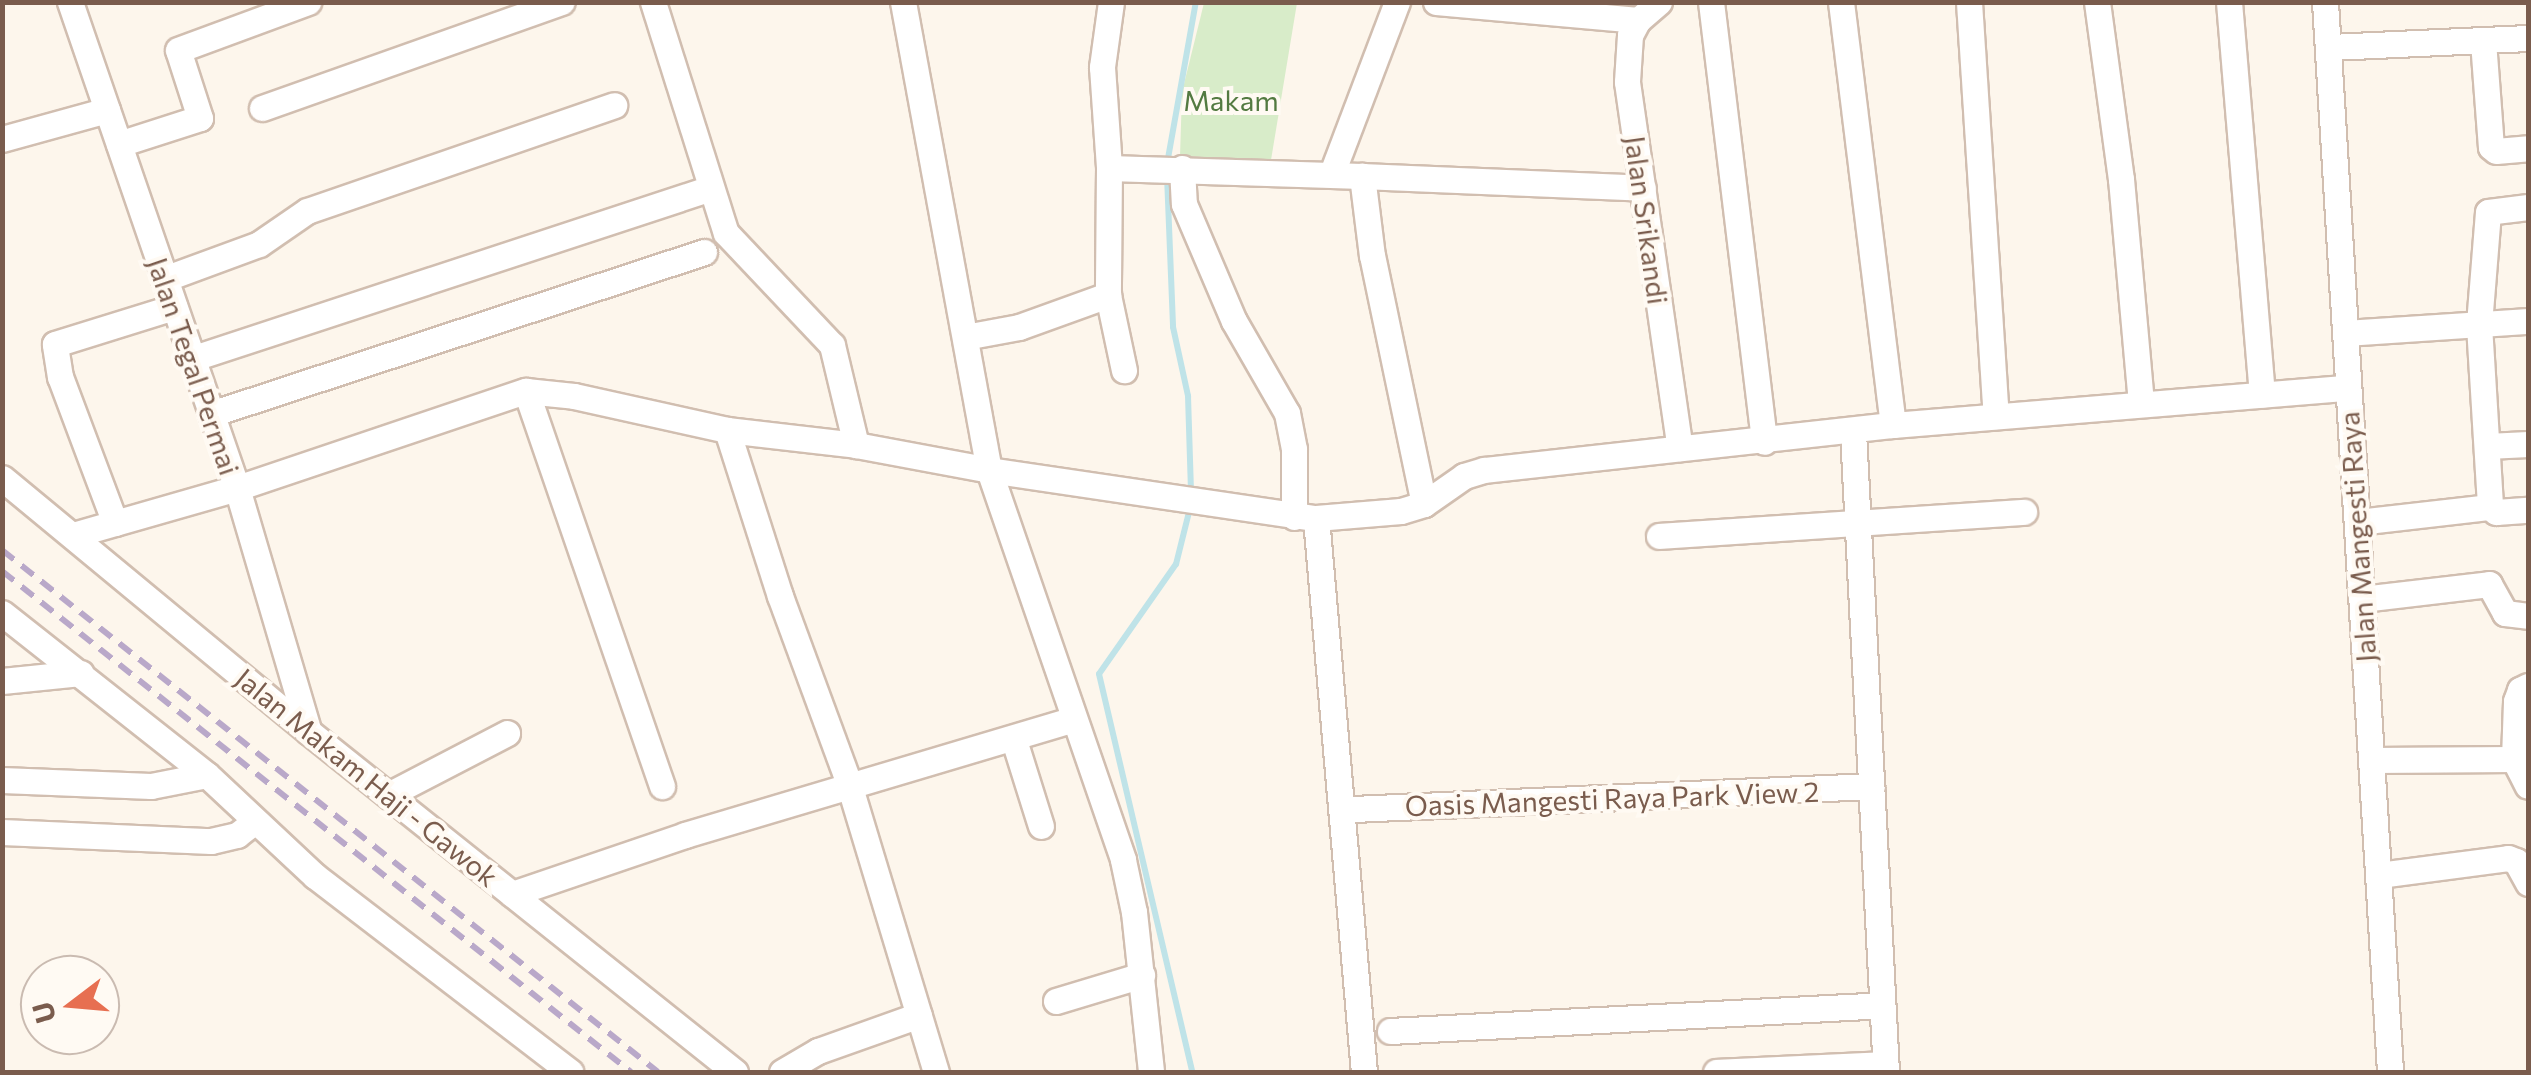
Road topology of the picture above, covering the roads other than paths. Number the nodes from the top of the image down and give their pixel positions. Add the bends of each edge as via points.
1 (70, 2) edge
2 (308, 2) edge
3 (562, 2) edge
4 (653, 2) edge
5 (903, 2) edge
6 (1111, 2) edge
7 (1396, 2) edge
8 (1659, 2) edge
9 (1711, 2) edge
10 (1841, 2) edge
11 (1970, 2) edge
12 (2097, 2) edge
13 (2230, 2) edge
14 (2326, 2) edge
15 (1449, 3) edge
16 (1638, 20) junction
17 (2528, 38) edge
18 (2482, 40) junction
19 (2330, 47) junction
20 (614, 105) dead end
21 (262, 108) dead end
22 (107, 110) junction
23 (2, 140) edge
24 (119, 144) junction
25 (2528, 148) edge
26 (1109, 168) junction
27 (1173, 168) junction
28 (1332, 173) junction
29 (1362, 176) junction
30 (711, 188) junction
31 (1643, 188) junction
32 (2528, 207) edge
33 (704, 252) dead end
34 (164, 279) junction
35 (1108, 295) junction
36 (174, 308) junction
37 (2528, 321) edge
38 (2479, 324) junction
39 (2346, 333) junction
40 (965, 337) junction
41 (192, 359) junction
42 (1124, 370) dead end
43 (2346, 388) junction
44 (526, 391) junction
45 (2262, 395) junction
46 (2142, 403) junction
47 (211, 414) junction
48 (1996, 416) junction
49 (1893, 425) junction
50 (727, 430) junction
51 (1852, 432) junction
52 (1764, 442) junction
53 (2528, 444) edge
54 (856, 445) junction
55 (2487, 446) junction
56 (1680, 448) junction
57 (989, 470) junction
58 (2, 478) edge
59 (237, 488) junction
60 (1424, 504) junction
61 (2490, 507) junction
62 (2528, 510) edge
63 (2024, 512) dead end
64 (1305, 518) junction
65 (2358, 522) junction
66 (114, 523) junction
67 (1857, 523) junction
68 (74, 535) junction
69 (1659, 536) dead end
70 (2362, 599) junction
71 (2, 613) edge
72 (2528, 616) edge
73 (38, 641) junction
74 (2, 643) edge
75 (81, 673) junction
76 (2, 681) edge
77 (2528, 686) edge
78 (1073, 719) junction
79 (309, 732) junction
80 (507, 733) dead end
81 (1014, 740) junction
82 (2514, 759) junction
83 (2372, 760) junction
84 (207, 775) junction
85 (2, 780) edge
86 (849, 784) junction
87 (662, 786) dead end
88 (1871, 786) junction
89 (2528, 786) edge
90 (390, 794) junction
91 (1353, 809) dead end
92 (255, 821) junction
93 (1041, 826) dead end
94 (2, 832) edge
95 (2378, 875) junction
96 (2528, 883) edge
97 (512, 894) junction
98 (1142, 975) junction
99 (1056, 1001) dead end
100 (1882, 1005) junction
101 (919, 1015) junction
102 (1390, 1030) dead end
103 (1885, 1068) edge
104 (570, 1072) edge
105 (734, 1072) edge
106 (782, 1072) edge
107 (936, 1072) edge
108 (1151, 1072) edge
109 (1364, 1072) edge
110 (1716, 1072) edge
111 (2390, 1072) edge

1 - 22 street, Jalan Tegal Permai
2 - 24 street via 178,50 200,118
3 - 21 street
4 - 30 street
5 - 40 street
6 - 26 street via 1102,67
7 - 28 street
8 - 16 street
9 - 52 street
10 - 49 street
11 - 48 street
12 - 46 street
13 - 45 street
14 - 19 street, Jalan Mangesti Raya
15 - 16 street
16 - 31 street, Jalan Srikandi via 1626,52
17 - 18 street
18 - 19 street
18 - 25 street via 2490,146
19 - 39 street, Jalan Mangesti Raya
20 - 34 street via 307,210 259,244
22 - 23 street
22 - 24 street, Jalan Tegal Permai
24 - 34 street, Jalan Tegal Permai
26 - 27 street
26 - 35 street
27 - 28 street
27 - 64 street via 1234,321 1287,413
28 - 29 street
29 - 31 street
29 - 60 street via 1372,256
30 - 41 street
30 - 54 street via 731,242 832,346
31 - 56 street, Jalan Srikandi
32 - 38 street via 2488,212
33 - 47 street
34 - 36 street, Jalan Tegal Permai
35 - 40 street via 1020,327
35 - 42 street
36 - 41 street, Jalan Tegal Permai
36 - 66 street via 55,344 60,377
37 - 38 street
38 - 39 street
38 - 55 street
39 - 43 street, Jalan Mangesti Raya
40 - 57 street
41 - 47 street, Jalan Tegal Permai
43 - 45 street
43 - 65 street, Jalan Mangesti Raya
44 - 50 street
44 - 59 street
44 - 87 street
45 - 46 street
46 - 48 street
47 - 59 street, Jalan Tegal Permai
48 - 49 street
49 - 51 street
50 - 54 street
50 - 86 street
51 - 52 street
51 - 67 street
52 - 56 street
53 - 55 street
54 - 57 street
55 - 61 street
56 - 60 street via 1475,472
57 - 64 street
57 - 78 street
58 - 68 street, Jalan Makam Haji - Gawok
59 - 66 street
59 - 79 street, Jalan Tegal Permai
60 - 64 street via 1370,516
61 - 62 street
61 - 65 street
63 - 67 street
64 - 109 street
65 - 70 street, Jalan Mangesti Raya
66 - 68 street
67 - 69 street
67 - 88 street
68 - 79 street, Jalan Makam Haji - Gawok
70 - 72 street via 2489,584 2505,613
70 - 83 street, Jalan Mangesti Raya
71 - 73 street
73 - 74 street
73 - 75 street
75 - 76 street
75 - 84 street
77 - 82 street via 2516,701
78 - 81 street
78 - 98 street via 1122,860
79 - 90 street, Jalan Makam Haji - Gawok
80 - 90 street
81 - 86 street
81 - 93 street
82 - 83 street
82 - 89 street
83 - 95 street, Jalan Mangesti Raya
84 - 85 street via 151,786
84 - 92 street
86 - 97 street
86 - 101 street
88 - 91 street, Oasis Mangesti Raya Park View 2
88 - 100 street
90 - 97 street, Jalan Makam Haji - Gawok
92 - 94 street via 237,835 211,841
92 - 104 street via 315,876
95 - 96 street via 2508,858
95 - 111 street, Jalan Mangesti Raya
97 - 105 street, Jalan Makam Haji - Gawok
98 - 99 street
98 - 108 street
100 - 102 street
100 - 103 street
101 - 106 street via 848,1039
101 - 107 street
103 - 110 street

